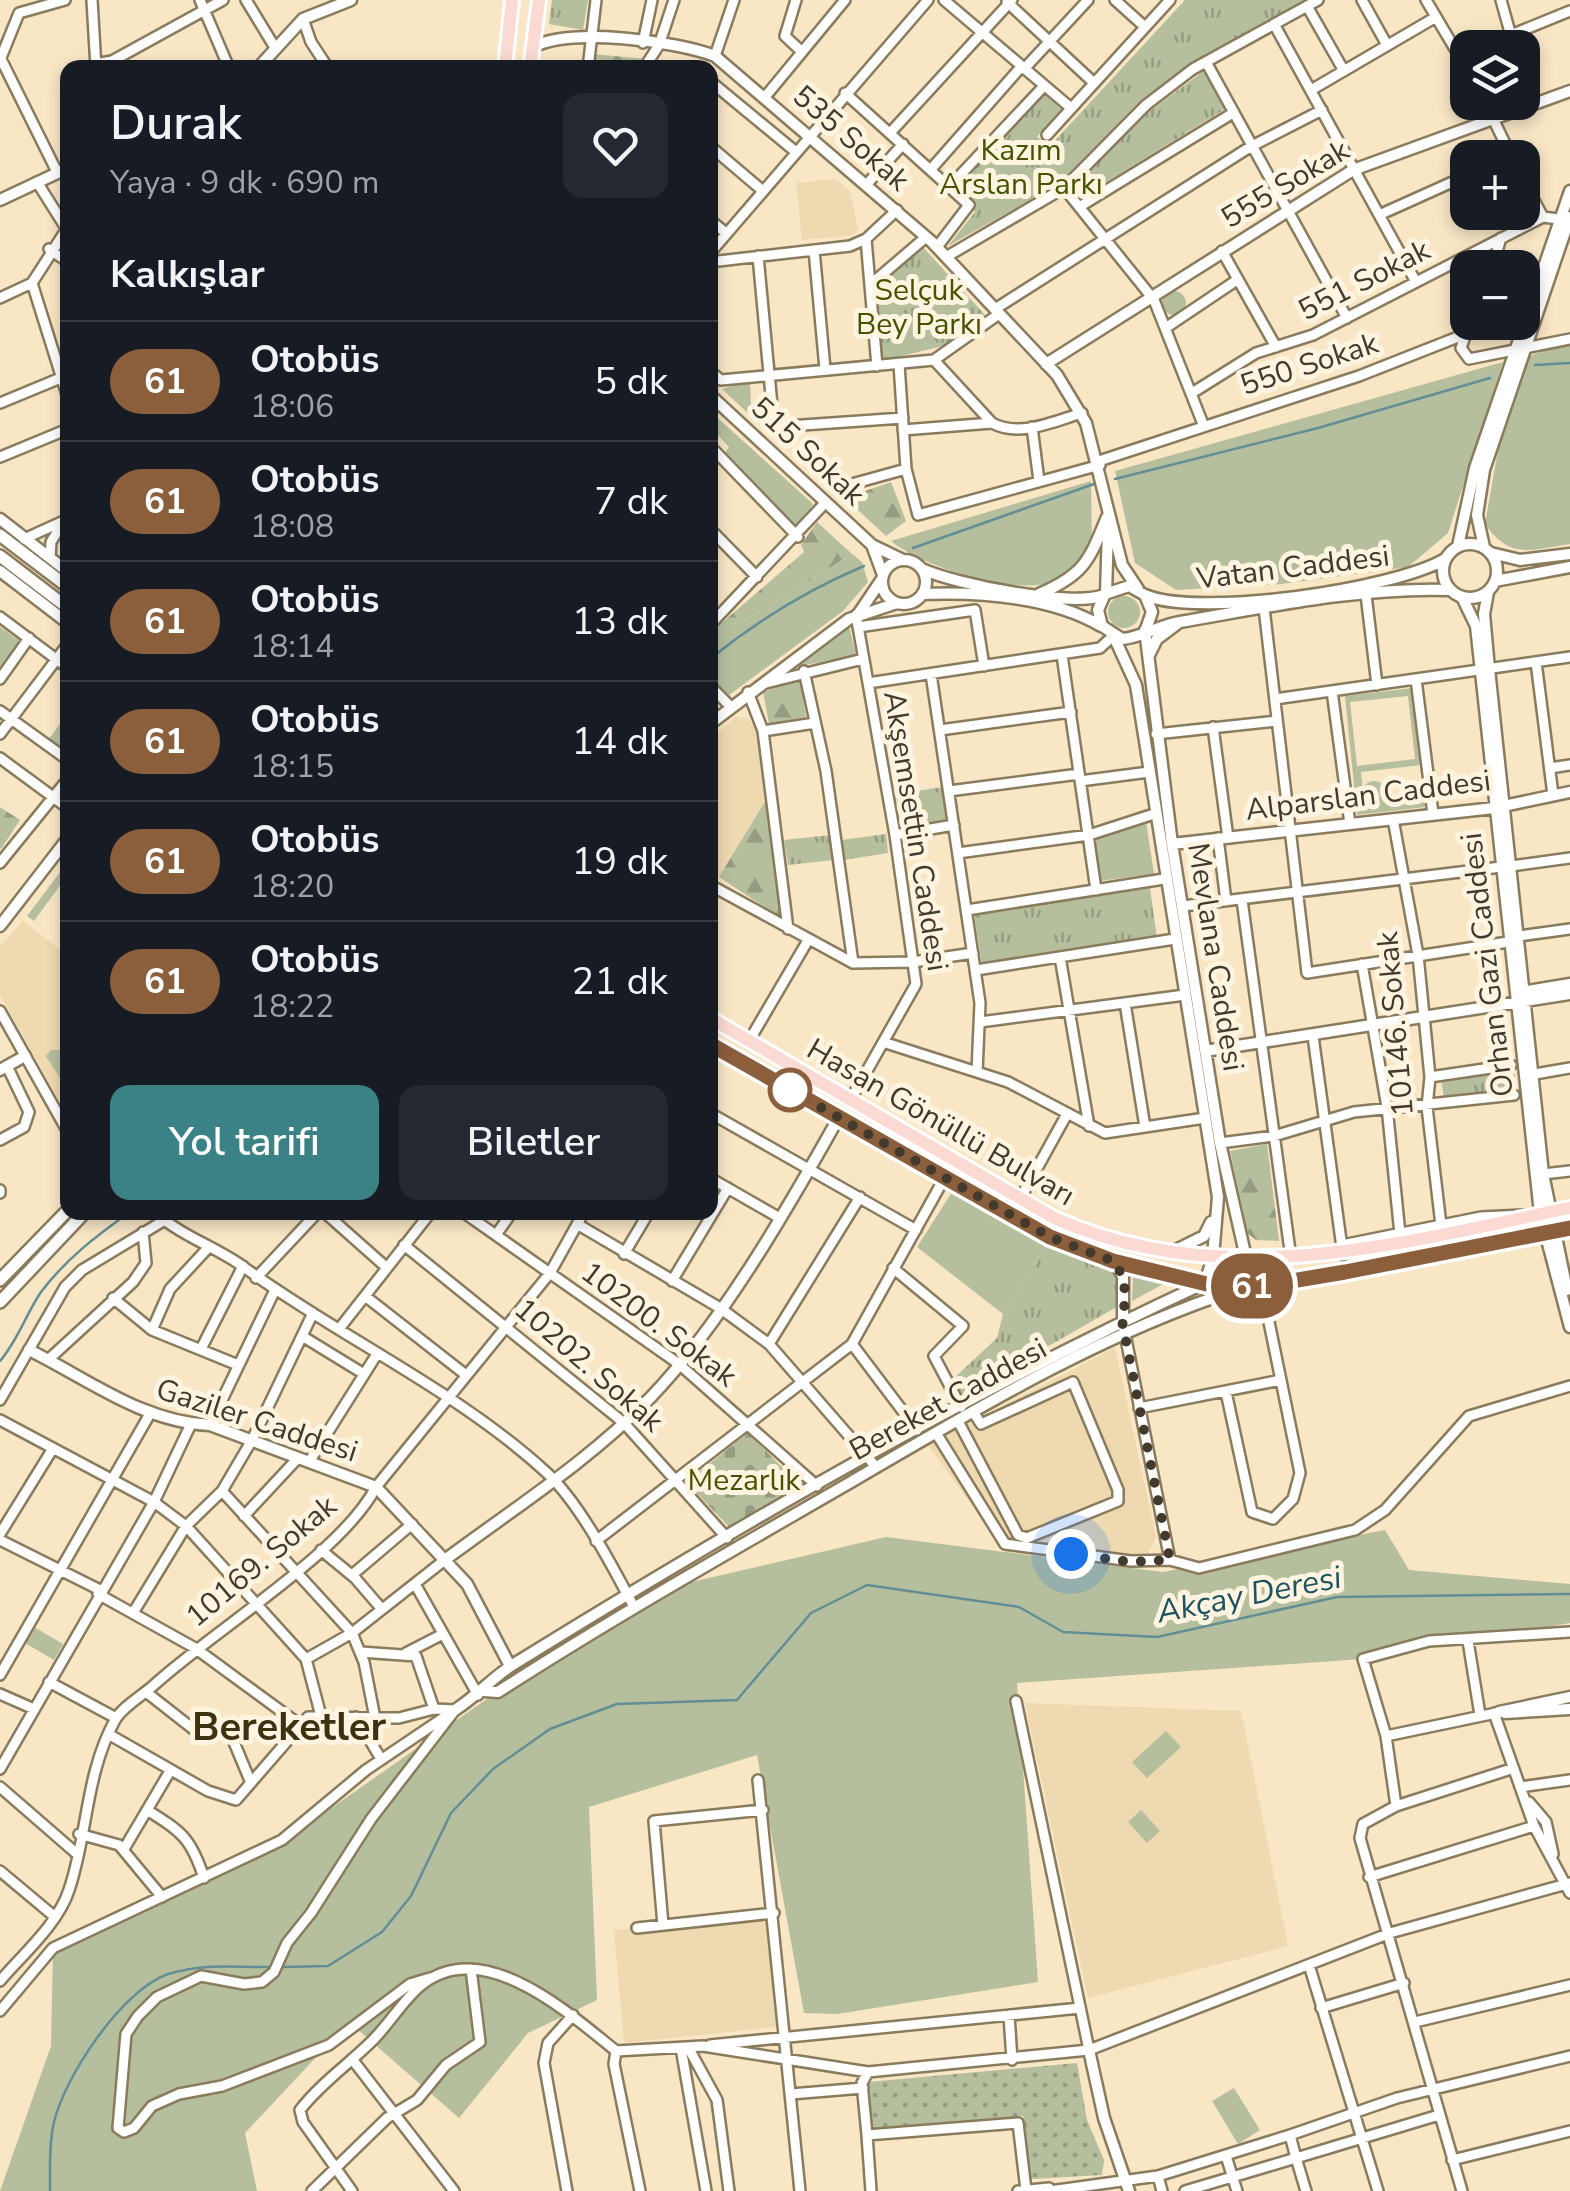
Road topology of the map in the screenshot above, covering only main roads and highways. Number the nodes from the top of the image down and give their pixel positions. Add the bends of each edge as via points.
1 (512, 0) edge
2 (539, 0) edge
3 (506, 60) edge
4 (531, 60) edge
5 (0, 535) edge
6 (0, 556) edge
7 (60, 580) edge
8 (60, 602) edge
9 (718, 1023) edge
10 (718, 1049) edge
11 (1570, 1208) edge
12 (60, 1218) edge
13 (77, 1220) edge
14 (1570, 1228) edge
15 (0, 1280) edge
16 (0, 1302) edge

1 - 3 main road
2 - 4 main road
5 - 7 main road
6 - 8 main road
9 - 11 main road, Hasan Gönüllü Bulvarı via 1080,1230 1171,1252 1291,1258
10 - 14 main road, Hasan Gönüllü Bulvarı via 1050,1237 1113,1261 1238,1290
12 - 15 main road
13 - 16 main road

